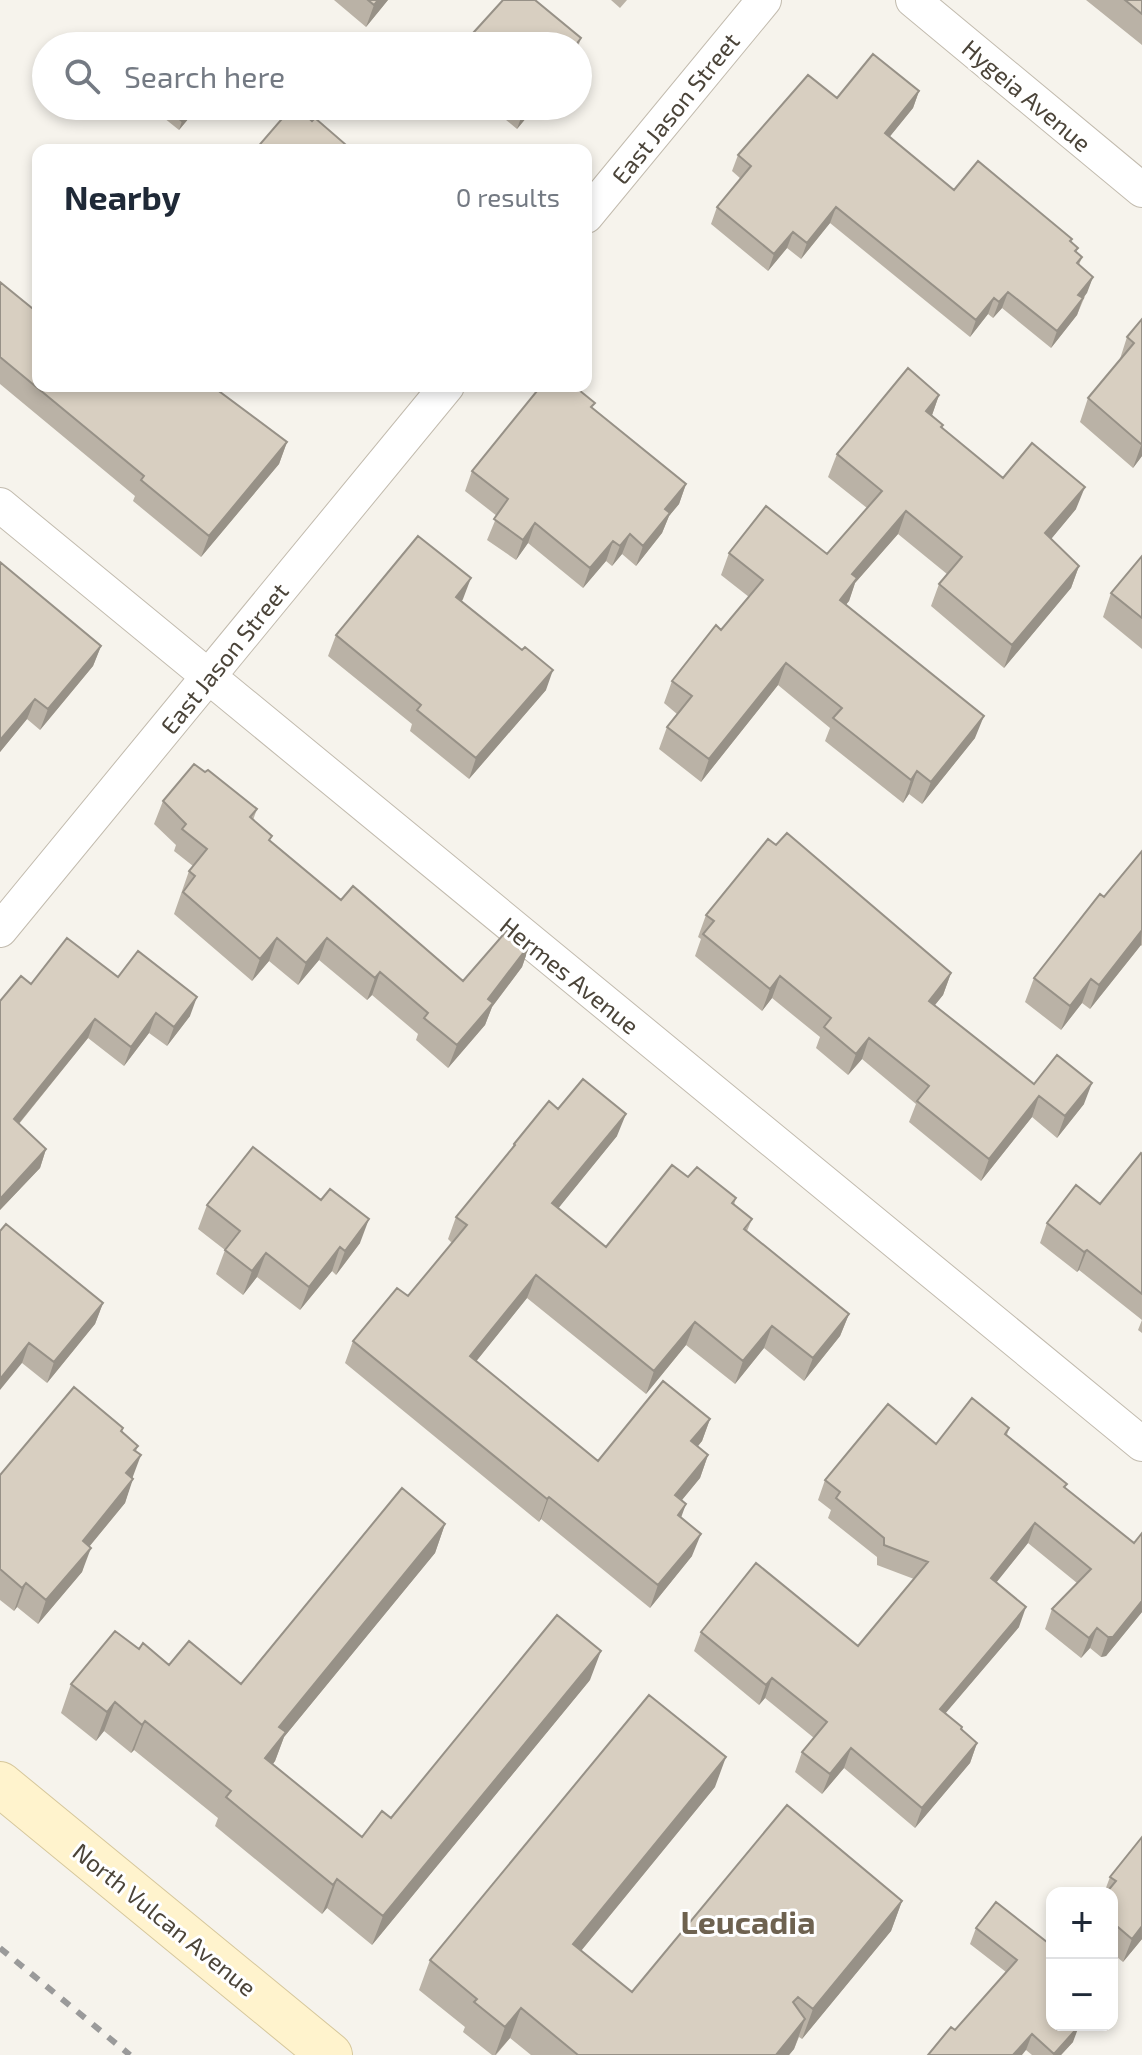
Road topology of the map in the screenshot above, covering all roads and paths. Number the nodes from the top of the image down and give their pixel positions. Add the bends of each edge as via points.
1 (764, 0) edge
2 (913, 0) edge
3 (1142, 190) edge
4 (592, 209) edge
5 (442, 392) edge
6 (0, 505) edge
7 (207, 678) junction
8 (0, 930) edge
9 (1142, 1444) edge
10 (0, 1784) edge
11 (330, 2055) edge

1 - 4 street, East Jason Street
2 - 3 street, Hygeia Avenue
5 - 7 street, East Jason Street
6 - 7 street, Hermes Avenue
7 - 8 street, East Jason Street
7 - 9 street, Hermes Avenue
10 - 11 main road, North Vulcan Avenue

